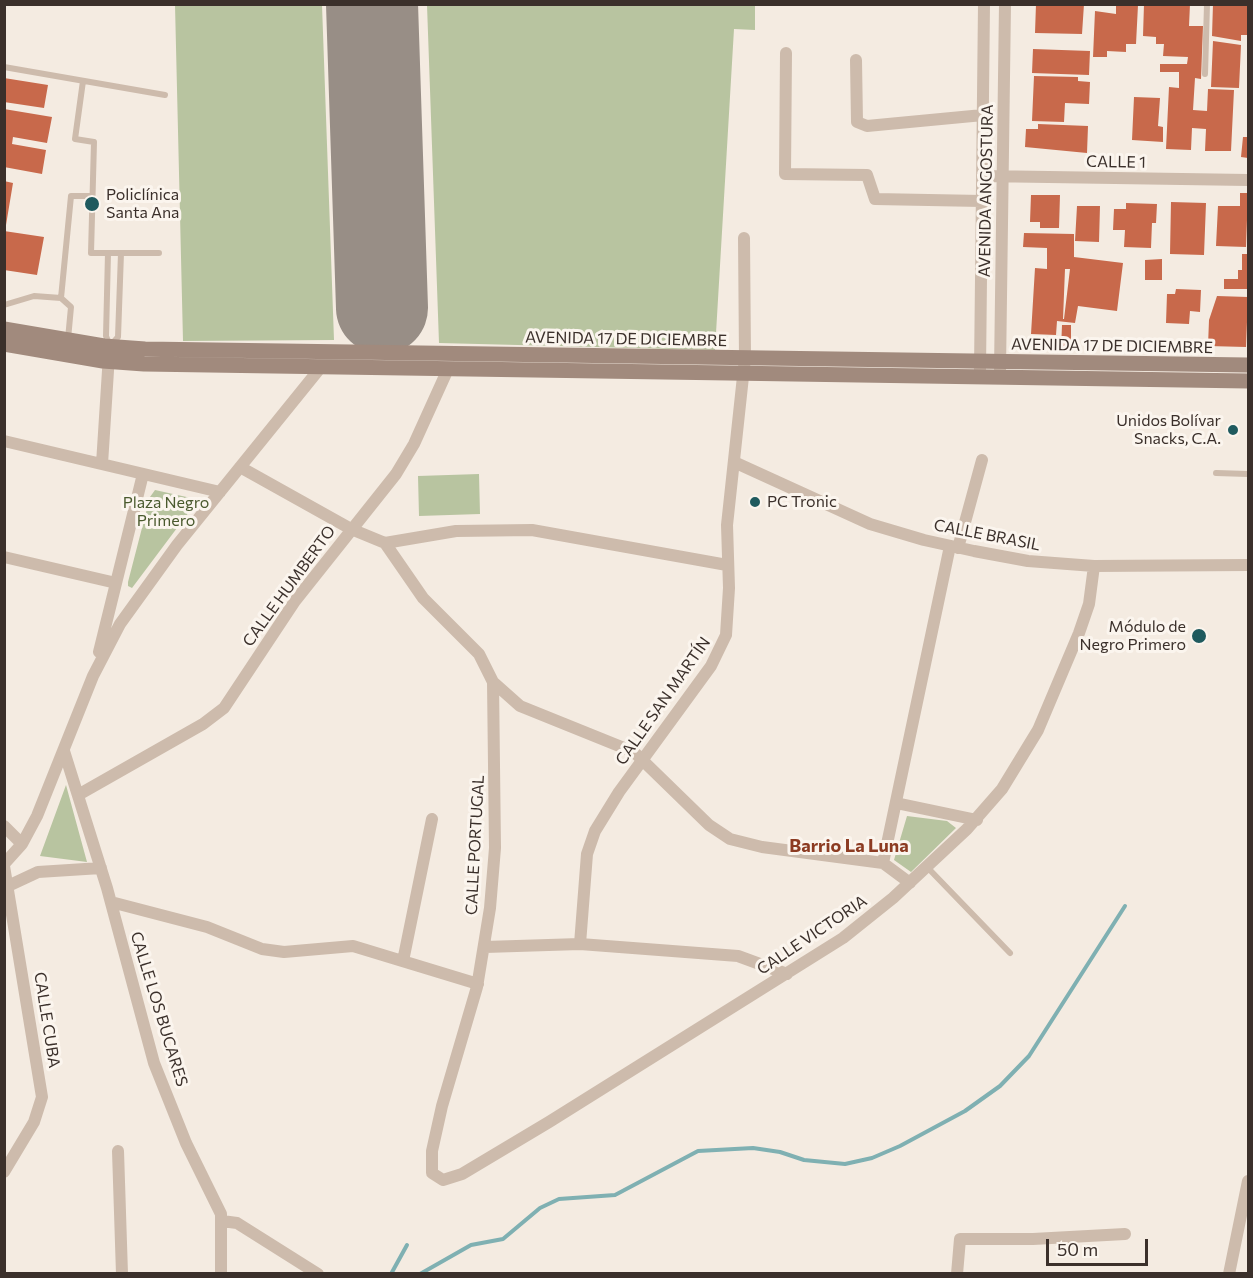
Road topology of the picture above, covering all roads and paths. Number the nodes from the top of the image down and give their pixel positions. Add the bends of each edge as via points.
1 (984, 4) edge
2 (1005, 4) edge
3 (1207, 4) edge
4 (786, 53) dead end
5 (856, 60) dead end
6 (4, 68) edge
7 (1205, 74) dead end
8 (83, 81) junction
9 (165, 95) dead end
10 (983, 115) junction
11 (982, 176) junction
12 (1003, 177) junction
13 (1248, 180) edge
14 (92, 196) junction
15 (982, 201) junction
16 (744, 238) dead end
17 (108, 253) junction
18 (121, 253) junction
19 (159, 253) dead end
20 (61, 298) junction
21 (4, 305) edge
22 (4, 329) edge
23 (68, 340) junction
24 (4, 345) edge
25 (109, 354) junction
26 (1248, 365) edge
27 (744, 366) junction
28 (321, 367) junction
29 (448, 369) junction
30 (980, 370) junction
31 (1000, 370) junction
32 (1248, 381) edge
33 (4, 441) edge
34 (982, 460) dead end
35 (734, 462) junction
36 (102, 464) junction
37 (240, 467) junction
38 (1216, 473) dead end
39 (143, 474) junction
40 (1248, 474) edge
41 (220, 492) junction
42 (351, 529) junction
43 (385, 543) junction
44 (954, 547) junction
45 (4, 557) edge
46 (1248, 565) edge
47 (728, 566) junction
48 (1094, 566) junction
49 (116, 583) junction
50 (93, 676) junction
51 (493, 682) junction
52 (64, 751) junction
53 (644, 759) junction
54 (78, 795) junction
55 (896, 803) junction
56 (432, 819) dead end
57 (977, 820) junction
58 (4, 826) edge
59 (22, 844) junction
60 (883, 863) junction
61 (4, 865) edge
62 (927, 867) junction
63 (101, 868) junction
64 (910, 883) junction
65 (8, 886) junction
66 (111, 902) junction
67 (580, 945) junction
68 (485, 947) junction
69 (1010, 953) dead end
70 (403, 961) junction
71 (787, 974) junction
72 (478, 984) junction
73 (118, 1151) dead end
74 (4, 1172) edge
75 (437, 1179) joint
76 (1248, 1181) edge
77 (222, 1221) junction
78 (1125, 1234) dead end
79 (122, 1274) edge
80 (221, 1274) edge
81 (318, 1274) edge
82 (957, 1274) edge
83 (1229, 1274) edge

1 - 10 street, AVENIDA ANGOSTURA
2 - 12 street, AVENIDA ANGOSTURA
3 - 7 lane
4 - 15 street via 785,174 867,175 875,199
5 - 10 street via 857,122 867,126
6 - 8 lane
8 - 9 lane
8 - 14 lane via 75,139 94,142
10 - 11 street, AVENIDA ANGOSTURA
11 - 12 street, CALLE 1
11 - 15 street, AVENIDA ANGOSTURA
12 - 13 street, CALLE 1
12 - 31 street, AVENIDA ANGOSTURA
14 - 17 lane via 90,253
14 - 20 lane via 71,196
15 - 30 street, AVENIDA ANGOSTURA
16 - 27 street, CALLE SAN MARTÍN
17 - 18 lane
17 - 25 lane
18 - 19 lane
18 - 25 lane via 118,337
20 - 21 lane via 34,296
20 - 23 lane via 71,307
22 - 23 street, AVENIDA 17 DE DICIEMBRE
23 - 25 street, AVENIDA 17 DE DICIEMBRE
24 - 25 street, AVENIDA 17 DE DICIEMBRE
25 - 27 street, AVENIDA 17 DE DICIEMBRE
25 - 28 street, AVENIDA 17 DE DICIEMBRE
25 - 36 street
26 - 31 street, AVENIDA 17 DE DICIEMBRE
27 - 29 street, AVENIDA 17 DE DICIEMBRE
27 - 30 street, AVENIDA 17 DE DICIEMBRE
27 - 35 street, CALLE SAN MARTÍN
28 - 29 street, AVENIDA 17 DE DICIEMBRE
28 - 37 street
29 - 42 street, CALLE HUMBERTO via 396,474
30 - 31 street, AVENIDA 17 DE DICIEMBRE
31 - 32 street, AVENIDA 17 DE DICIEMBRE
33 - 36 street
34 - 44 street
35 - 44 street, CALLE BRASIL via 870,524
35 - 47 street, CALLE SAN MARTÍN via 727,525
36 - 39 street
37 - 41 street
37 - 42 street
38 - 40 lane
39 - 41 street
39 - 49 street
41 - 50 street via 138,595
42 - 43 street
42 - 54 street, CALLE HUMBERTO via 284,615 217,716
43 - 47 street via 456,531 532,530
43 - 51 street, CALLE PORTUGAL via 423,598 479,654
44 - 48 street, CALLE BRASIL via 1028,561
44 - 55 street
45 - 49 street
46 - 48 street, CALLE BRASIL
47 - 53 street, CALLE SAN MARTÍN via 728,623 721,650
48 - 57 street, CALLE VICTORIA via 1082,623 1038,730 1018,766
49 - 50 street
50 - 52 street
51 - 53 street via 520,706
51 - 68 street, CALLE PORTUGAL via 495,848
52 - 54 street, CALLE LOS BUCARES
52 - 59 street
53 - 60 street via 709,825 730,839
53 - 67 street, CALLE SAN MARTÍN via 604,815 590,843
54 - 63 street, CALLE LOS BUCARES
55 - 57 street
55 - 60 street
56 - 70 street
57 - 62 street, CALLE VICTORIA
58 - 59 street
59 - 61 street
60 - 64 street
61 - 65 street, CALLE CUBA
62 - 64 street, CALLE VICTORIA
62 - 69 lane
63 - 65 street via 38,872
63 - 66 street, CALLE LOS BUCARES
64 - 71 street, CALLE VICTORIA via 843,938
65 - 74 street, CALLE CUBA via 42,1097 34,1122
66 - 70 street via 207,927 273,951 353,946
66 - 77 street, CALLE LOS BUCARES via 154,1063
67 - 68 street
67 - 71 street via 738,956
68 - 72 street, CALLE PORTUGAL
70 - 72 street
71 - 75 street, CALLE VICTORIA via 462,1174 448,1180
72 - 75 street, CALLE PORTUGAL via 432,1151 431,1169
73 - 79 street
76 - 83 street
77 - 80 street, CALLE LOS BUCARES
77 - 81 street via 237,1223
78 - 82 street via 960,1239

